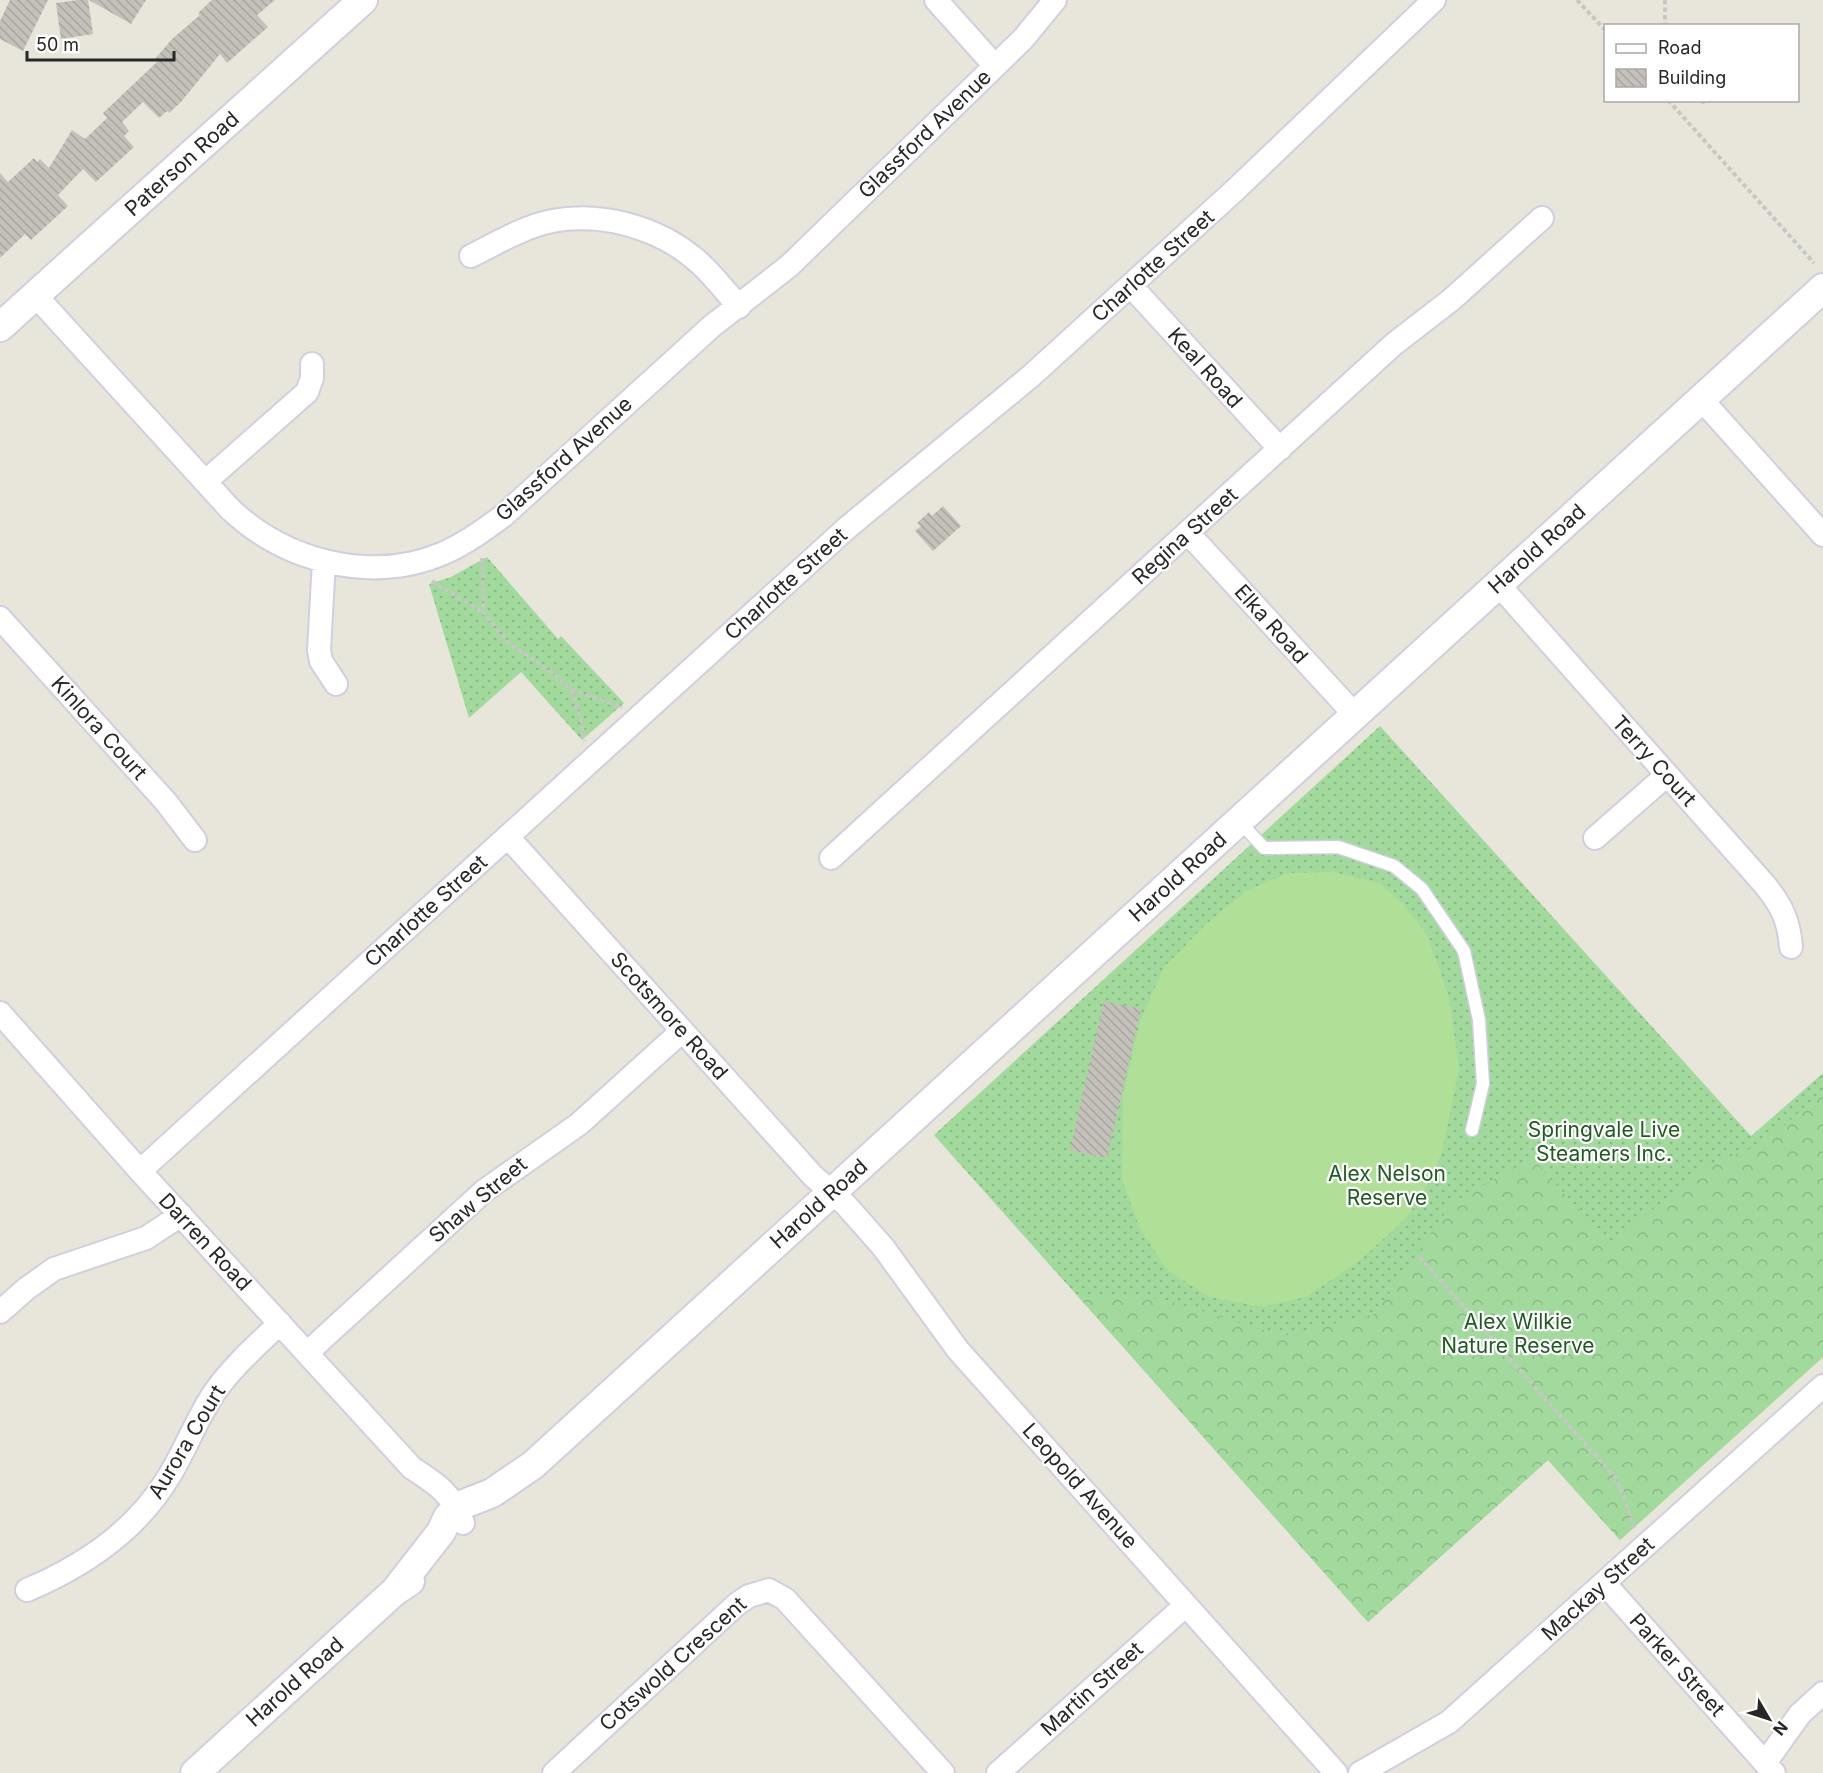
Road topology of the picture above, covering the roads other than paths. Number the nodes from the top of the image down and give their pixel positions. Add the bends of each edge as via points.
1 (363, 0) edge
2 (936, 0) edge
3 (1055, 0) edge
4 (1434, 0) edge
5 (995, 66) junction
6 (1542, 218) dead end
7 (471, 256) dead end
8 (1819, 275) edge
9 (1131, 286) junction
10 (36, 296) junction
11 (739, 307) junction
12 (0, 327) edge
13 (312, 364) dead end
14 (1701, 399) junction
15 (1280, 449) junction
16 (205, 482) junction
17 (1188, 533) junction
18 (1823, 535) edge
19 (324, 561) junction
20 (1498, 584) junction
21 (0, 618) edge
22 (336, 684) dead end
23 (1355, 716) junction
24 (1667, 775) junction
25 (1239, 821) junction
26 (508, 837) junction
27 (1595, 838) dead end
28 (195, 840) dead end
29 (831, 858) dead end
30 (1791, 947) dead end
31 (0, 1013) edge
32 (682, 1031) junction
33 (1472, 1130) dead end
34 (140, 1171) junction
35 (831, 1193) junction
36 (181, 1215) junction
37 (0, 1312) edge
38 (280, 1323) junction
39 (307, 1353) junction
40 (1823, 1386) edge
41 (456, 1516) junction
42 (1604, 1583) junction
43 (27, 1590) dead end
44 (1186, 1605) junction
45 (1823, 1693) edge
46 (1770, 1768) edge
47 (195, 1773) edge
48 (554, 1773) edge
49 (944, 1773) edge
50 (998, 1773) edge
51 (1336, 1773) edge
52 (1360, 1773) edge

1 - 10 street, Paterson Road
2 - 5 street
3 - 5 street, Glassford Avenue
4 - 9 street, Charlotte Street
5 - 11 street, Glassford Avenue via 789,266
6 - 15 street, Regina Street via 1451,300 1394,344
7 - 11 street via 525,230 552,222 578,219 621,223 680,248
8 - 14 street, Harold Road
9 - 15 street, Keal Road
9 - 26 street, Charlotte Street via 1032,376 848,527
10 - 12 street, Paterson Road
10 - 16 street, Glassford Avenue
11 - 19 street, Glassford Avenue via 712,326 503,516 468,541 429,558 392,566
13 - 16 street via 307,392
14 - 18 street
14 - 20 street, Harold Road
15 - 17 street, Regina Street
16 - 19 street, Glassford Avenue via 255,530 284,547
17 - 23 street, Elka Road
17 - 29 street, Regina Street
19 - 22 street via 319,650 321,661
20 - 23 street, Harold Road
20 - 24 street, Terry Court
21 - 28 street, Kinlora Court
23 - 25 street, Harold Road
24 - 27 street
24 - 30 street, Terry Court via 1776,899 1790,928
25 - 33 lane via 1264,848 1338,847 1394,866 1422,889 1464,951 1476,1009 1483,1083
25 - 35 street, Harold Road
26 - 32 street, Scotsmore Road
26 - 34 street, Charlotte Street
31 - 34 street, Darren Road
32 - 35 street, Scotsmore Road
32 - 39 street, Shaw Street via 579,1124 484,1191
34 - 36 street, Darren Road
35 - 41 street, Harold Road via 533,1465 503,1503
35 - 44 street, Leopold Avenue via 883,1246 958,1350
36 - 37 street via 146,1238 54,1269
36 - 38 street, Darren Road
38 - 39 street, Darren Road
38 - 43 street, Aurora Court via 241,1360 216,1391 168,1479 141,1514 92,1557
39 - 41 street, Darren Road via 412,1468 426,1494
40 - 42 street, Mackay Street
41 - 47 street, Harold Road via 456,1531 445,1554 395,1591
42 - 46 street, Parker Street
42 - 52 street, Mackay Street via 1449,1722
44 - 50 street, Martin Street
44 - 51 street, Leopold Avenue
45 - 46 street via 1800,1714
48 - 49 street, Cotswold Crescent via 737,1604 769,1590 785,1599

